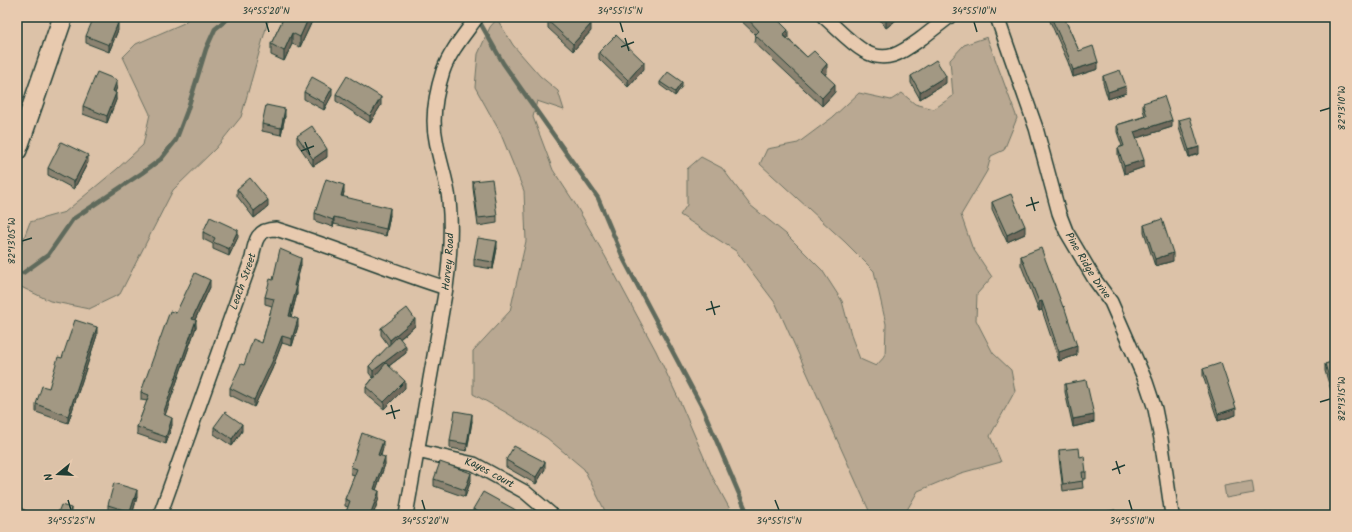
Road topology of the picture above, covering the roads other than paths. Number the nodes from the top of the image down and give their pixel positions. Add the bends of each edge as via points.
1 (63, 17) edge
2 (477, 17) edge
3 (824, 17) edge
4 (949, 17) edge
5 (997, 17) edge
6 (17, 150) edge
7 (446, 288) junction
8 (417, 451) junction
9 (160, 515) edge
10 (406, 515) edge
11 (552, 515) edge
12 (1172, 515) edge

1 - 6 main road
2 - 7 street, Harvey Road via 452,52 444,70 434,109 436,140 449,199 450,260
3 - 4 street via 865,52 884,57 904,52
5 - 12 street, Pine Ridge Drive via 1036,128 1059,213 1095,280 1111,302 1146,382 1161,439
7 - 8 street, Harvey Road
7 - 9 street, Leach Street via 276,229 261,233 254,242 252,258
8 - 10 street, Harvey Road
8 - 11 street, Kayes court via 474,464 525,492

